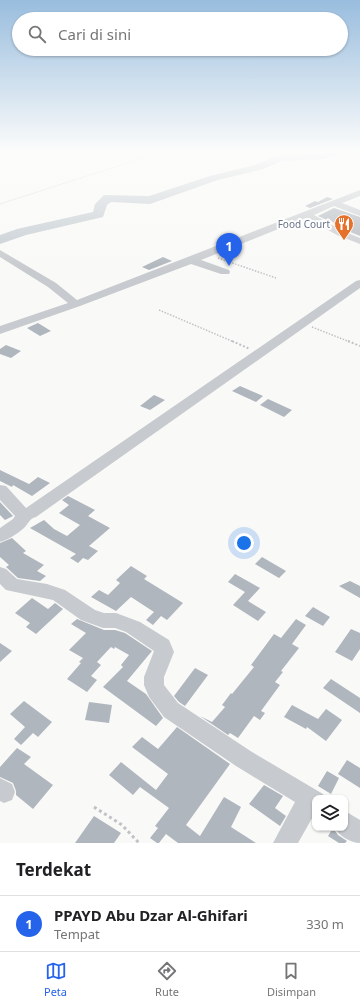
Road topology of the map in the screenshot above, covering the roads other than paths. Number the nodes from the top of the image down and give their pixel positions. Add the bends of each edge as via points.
1 (360, 193) edge
2 (334, 204) junction
3 (360, 213) edge
4 (306, 214) junction
5 (360, 241) edge
6 (0, 253) edge
7 (191, 260) junction
8 (225, 272) dead end
9 (360, 283) edge
10 (76, 304) junction
11 (0, 330) edge
12 (0, 490) edge
13 (24, 515) junction
14 (0, 536) edge
15 (0, 574) edge
16 (312, 799) edge
17 (312, 802) edge
18 (348, 825) edge
19 (360, 834) edge
20 (285, 843) edge

1 - 2 street
2 - 3 street
2 - 4 street
4 - 5 street
4 - 7 street
6 - 10 street via 52,285
7 - 8 street
7 - 10 street
9 - 13 street
10 - 11 street
12 - 13 street
13 - 14 street via 19,523
15 - 16 street via 12,585 47,591 88,615 103,621 116,620 138,630 162,646 164,652 154,677 154,685 172,710 244,759
17 - 20 street
18 - 19 street

